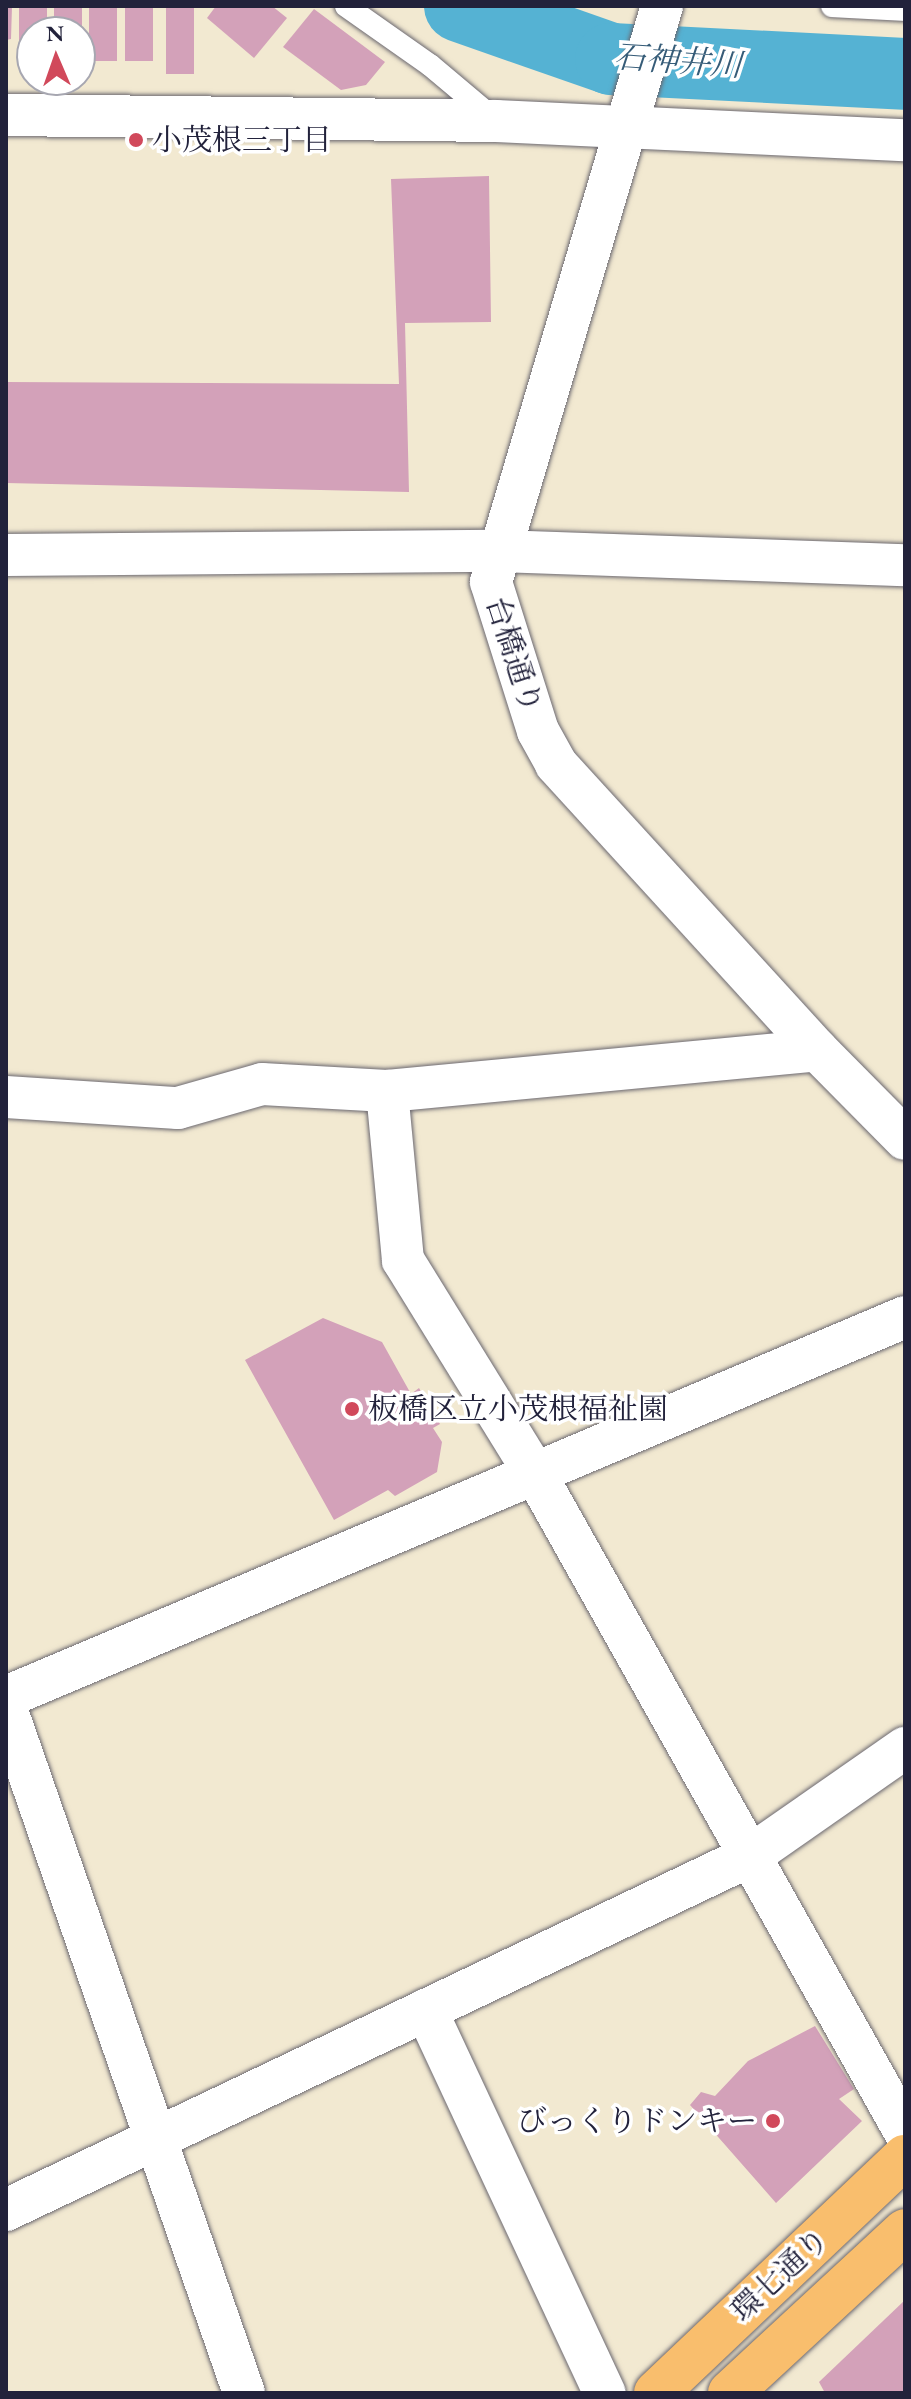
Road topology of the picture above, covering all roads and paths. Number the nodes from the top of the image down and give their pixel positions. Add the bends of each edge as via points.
1 (346, 6) edge
2 (662, 6) edge
3 (832, 6) edge
4 (905, 10) edge
5 (6, 115) edge
6 (629, 118) junction
7 (496, 121) junction
8 (905, 140) edge
9 (499, 551) junction
10 (6, 555) edge
11 (905, 565) edge
12 (817, 1050) junction
13 (387, 1091) junction
14 (6, 1097) edge
15 (905, 1139) edge
16 (905, 1317) edge
17 (536, 1475) junction
18 (6, 1697) edge
19 (6, 1708) edge
20 (905, 1748) edge
21 (750, 1856) junction
22 (426, 2010) junction
23 (905, 2132) edge
24 (158, 2139) junction
25 (905, 2157) edge
26 (6, 2210) edge
27 (905, 2231) edge
28 (244, 2393) edge
29 (605, 2393) edge
30 (656, 2393) edge
31 (730, 2393) edge

1 - 7 lane via 430,65
2 - 6 street, 台橋通り
3 - 4 lane
5 - 7 street
6 - 7 street
6 - 8 street
6 - 9 street, 台橋通り
9 - 10 street
9 - 11 street
9 - 12 street, 台橋通り via 491,582 546,748 556,764
12 - 13 street
12 - 15 street, 台橋通り
13 - 14 street via 262,1084 178,1108
13 - 17 street via 403,1260
16 - 17 street
17 - 18 street
17 - 21 street
19 - 24 street
20 - 21 street
21 - 22 street
21 - 23 street
22 - 24 street
22 - 29 street
24 - 26 street
24 - 28 street
25 - 30 main road, 環七通り
27 - 31 main road, 環七通り

